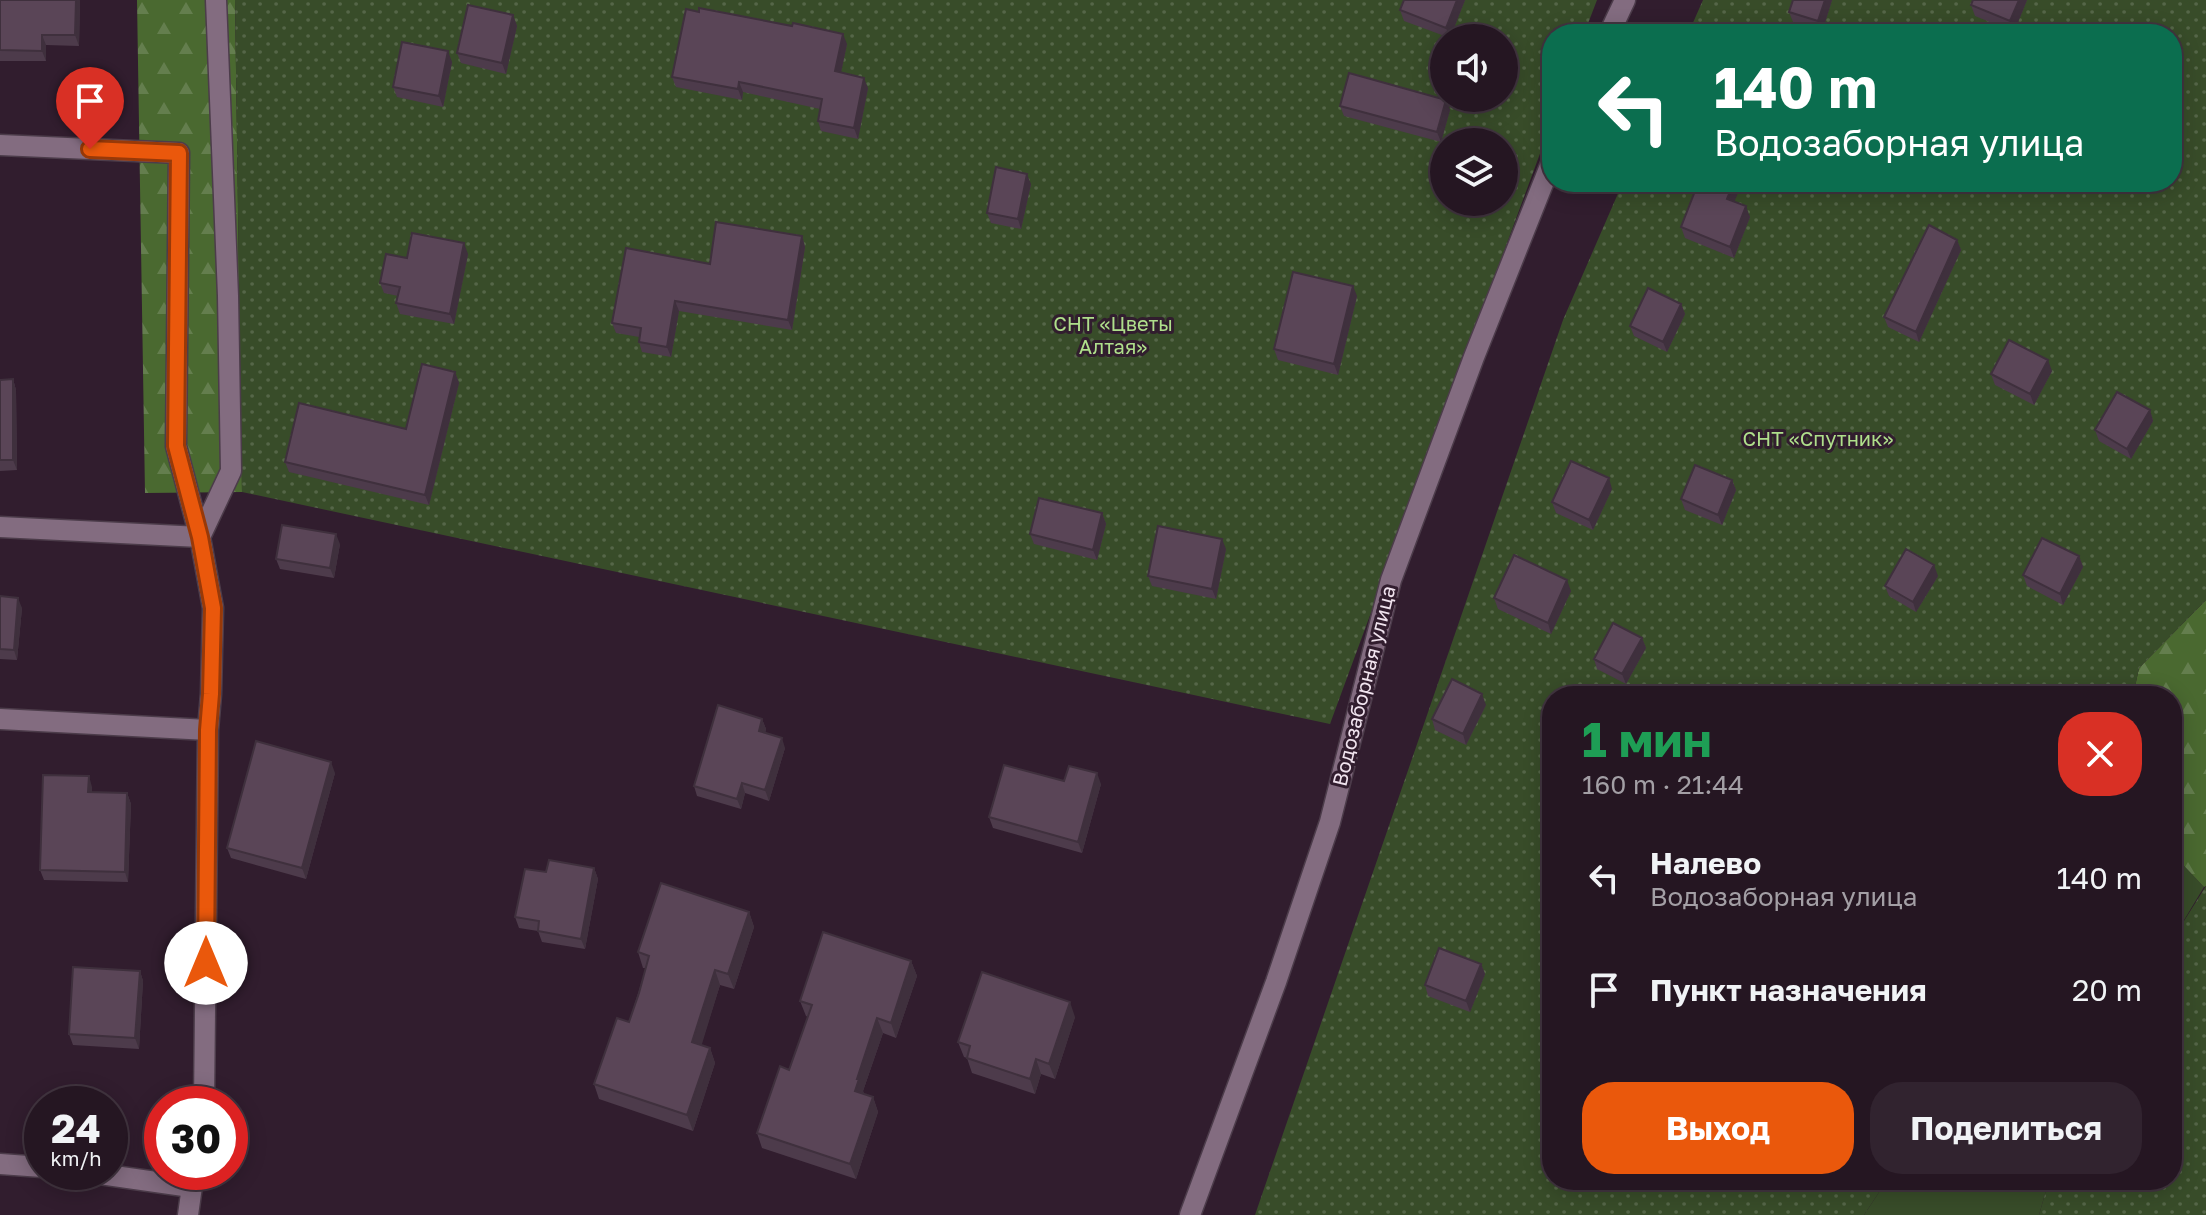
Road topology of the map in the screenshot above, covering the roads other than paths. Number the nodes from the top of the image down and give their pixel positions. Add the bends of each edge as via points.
1 (216, 0) edge
2 (1625, 0) edge
3 (1614, 24) edge
4 (0, 145) edge
5 (1542, 186) edge
6 (0, 527) edge
7 (200, 537) junction
8 (0, 719) edge
9 (208, 730) junction
10 (204, 1086) edge
11 (0, 1164) edge
12 (24, 1166) edge
13 (192, 1190) edge
14 (188, 1215) edge
15 (1190, 1215) edge

1 - 7 street via 231,471
2 - 3 street
4 - 7 street via 179,153 176,446
5 - 15 street, Водозаборная улица via 1391,580 1330,822
6 - 7 street
7 - 9 street via 213,608
8 - 9 street
9 - 10 street
11 - 12 street
13 - 14 street

